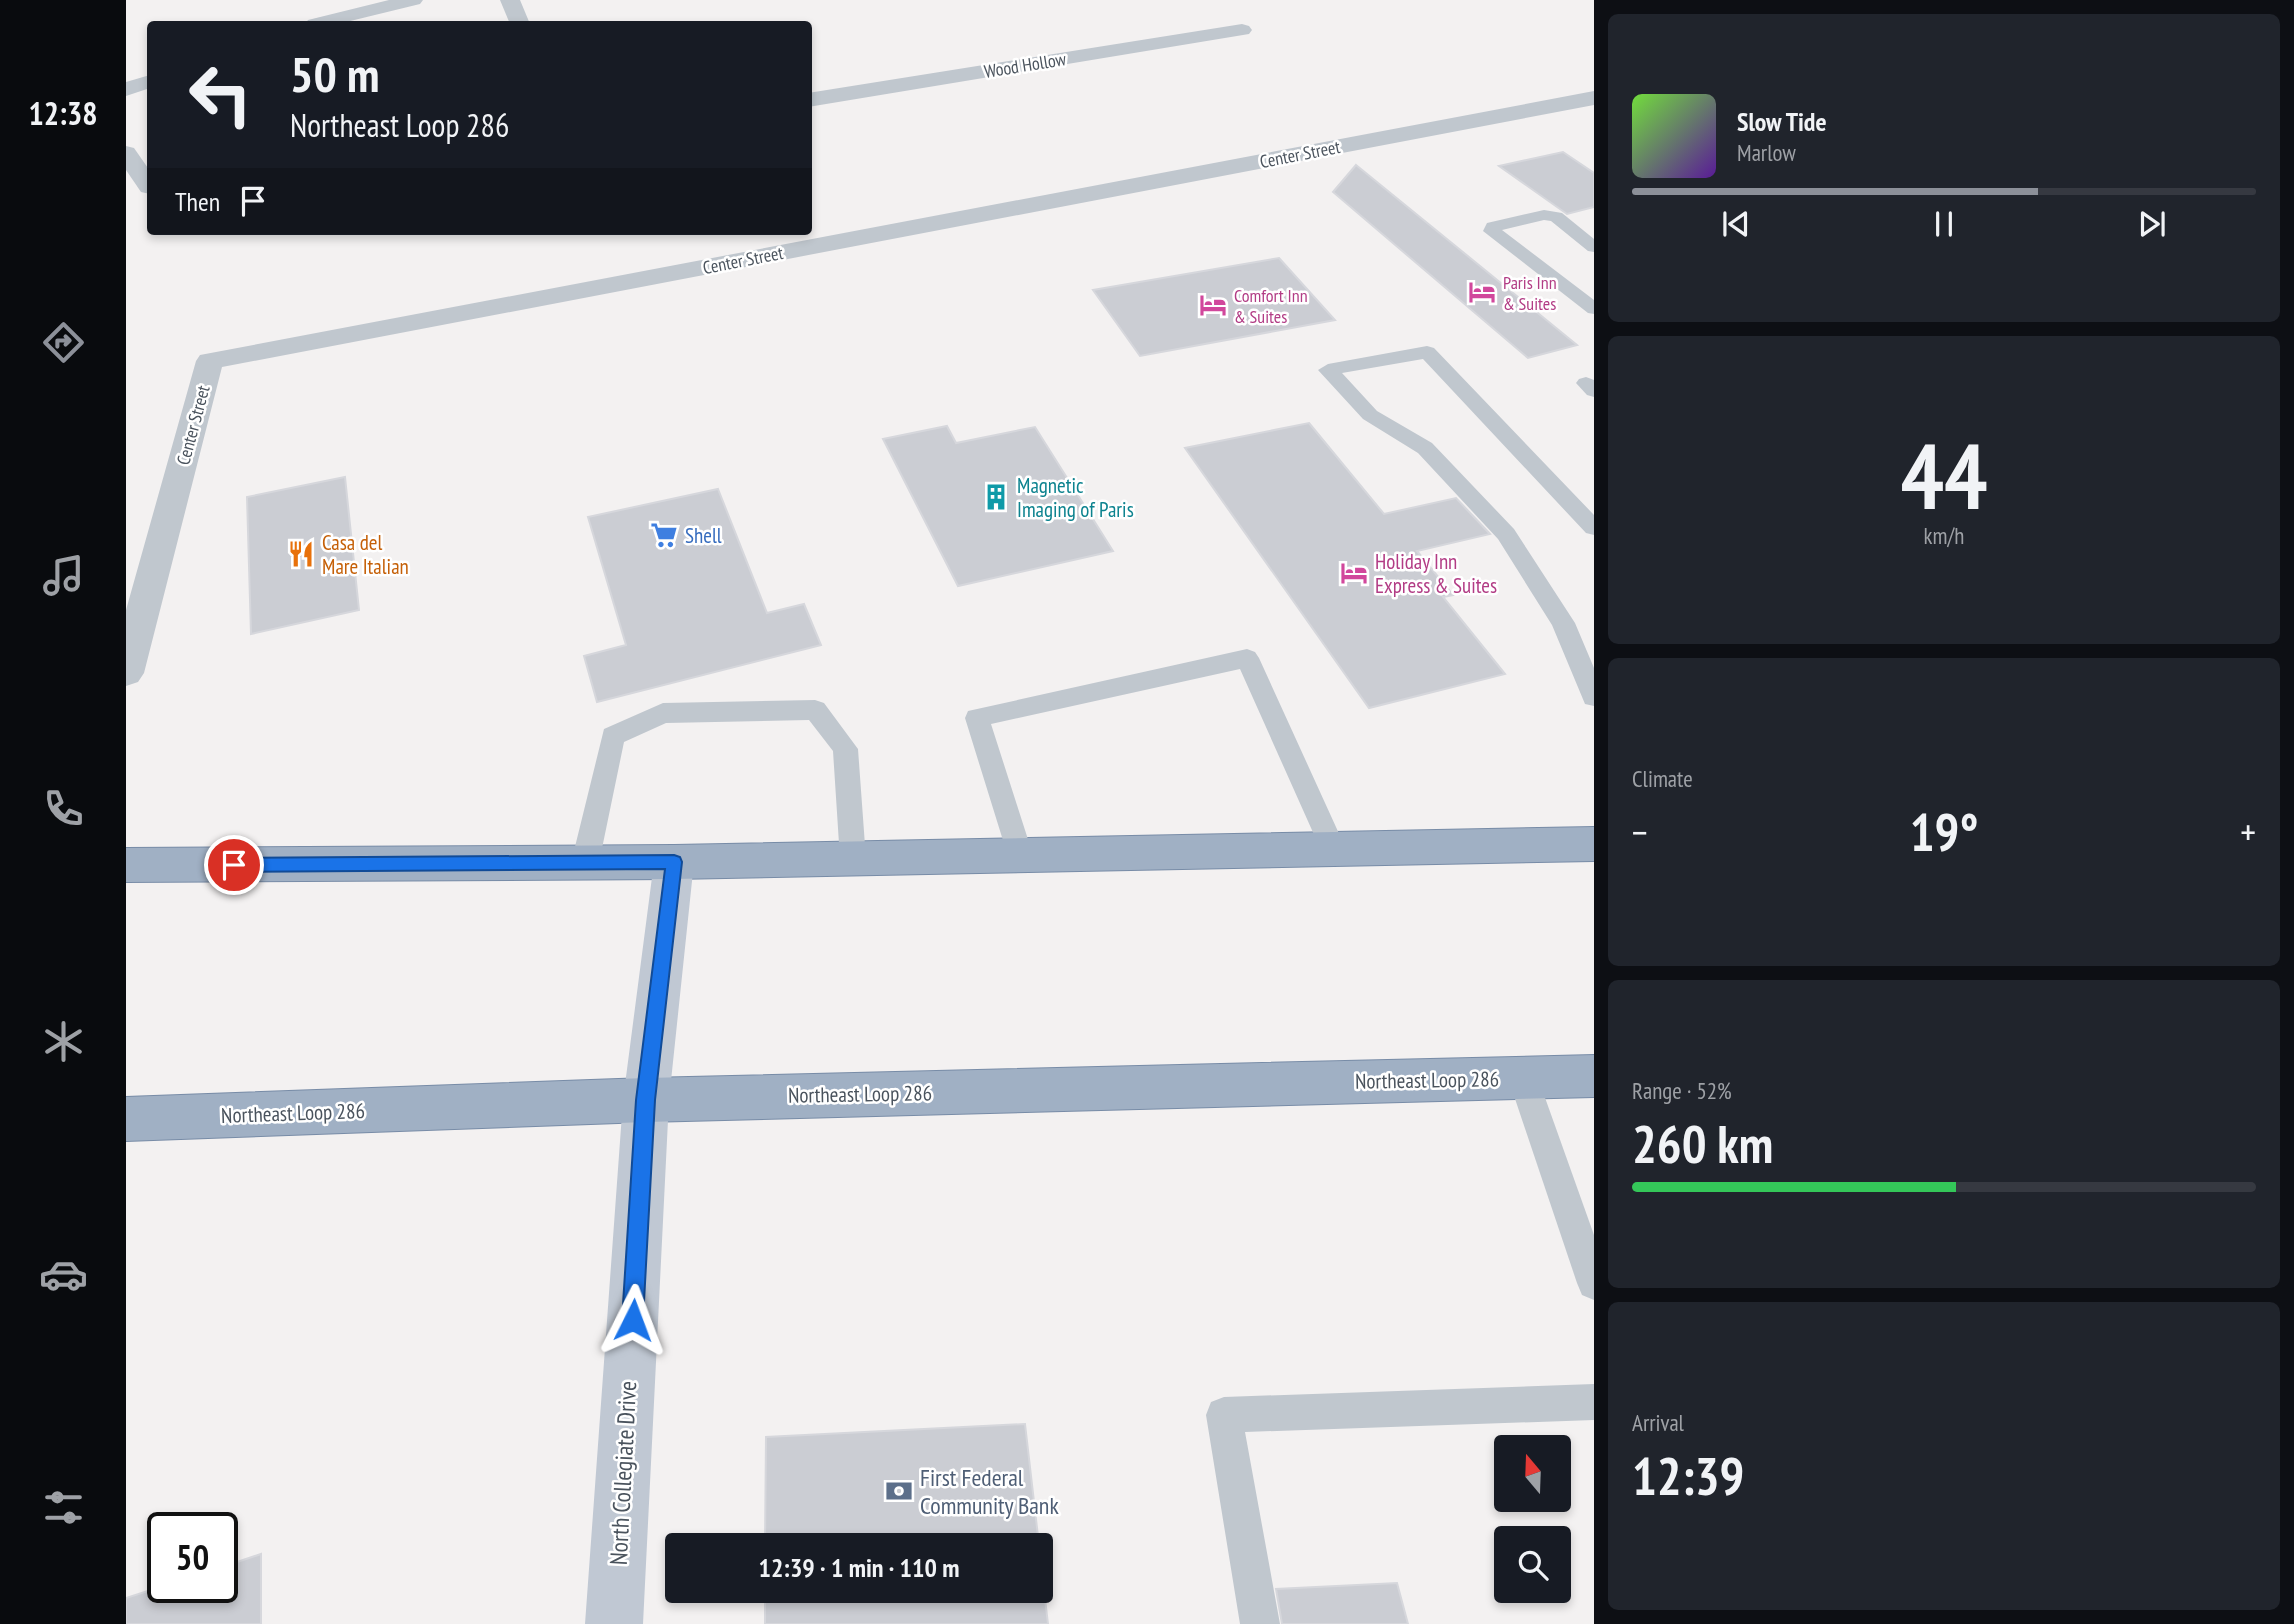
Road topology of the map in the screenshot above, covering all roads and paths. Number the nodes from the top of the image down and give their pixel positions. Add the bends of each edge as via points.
1 (413, 0) edge
2 (510, 0) edge
3 (326, 21) edge
4 (519, 21) edge
5 (1242, 30) dead end
6 (147, 82) edge
7 (126, 89) edge
8 (1594, 98) edge
9 (812, 99) edge
10 (126, 153) edge
11 (147, 183) edge
12 (1594, 247) edge
13 (1594, 309) edge
14 (1594, 528) edge
15 (126, 673) edge
16 (1594, 697) edge
17 (1594, 844) edge
18 (1333, 849) junction
19 (1020, 855) junction
20 (853, 859) junction
21 (674, 862) junction
22 (585, 863) junction
23 (126, 865) edge
24 (1594, 1076) edge
25 (1523, 1078) junction
26 (646, 1100) junction
27 (126, 1119) edge
28 (1594, 1283) edge
29 (1594, 1402) edge
30 (614, 1624) edge
31 (1260, 1624) edge

1 - 3 street
2 - 4 street
5 - 9 street, Wood Hollow
6 - 7 street
8 - 15 street, Center Street via 210,361
10 - 11 street
12 - 13 lane via 1556,218 1544,215 1493,227 1492,231
14 - 16 lane via 1427,352 1328,370 1370,415 1425,448 1506,534 1563,623
17 - 18 highway
18 - 19 highway
18 - 19 lane via 1247,658 977,718
19 - 20 highway
20 - 21 highway
20 - 22 lane via 845,749 815,710 663,713 613,736
21 - 22 highway
21 - 26 main road, North Collegiate Drive
22 - 23 highway
24 - 25 highway, Northeast Loop 286
25 - 26 highway, Northeast Loop 286
25 - 28 lane
26 - 27 highway, Northeast Loop 286
26 - 30 main road, North Collegiate Drive
29 - 31 lane via 1224,1415

